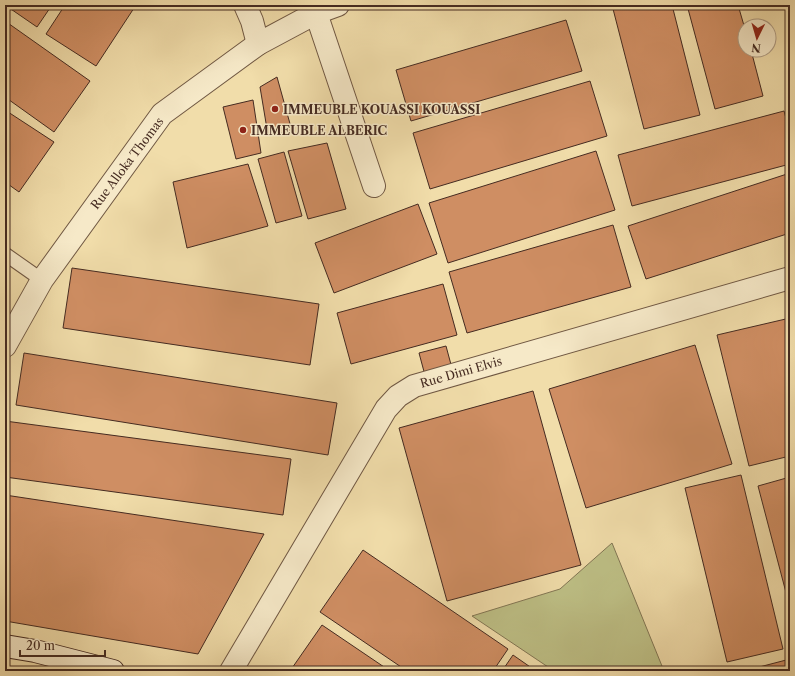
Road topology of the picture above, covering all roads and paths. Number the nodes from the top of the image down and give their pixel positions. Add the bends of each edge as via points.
1 (245, 5) edge
2 (338, 5) edge
3 (316, 14) junction
4 (258, 44) junction
5 (374, 186) dead end
6 (5, 254) edge
7 (790, 278) edge
8 (42, 280) junction
9 (5, 346) edge
10 (5, 646) edge
11 (113, 671) edge
12 (231, 671) edge

1 - 4 street
2 - 3 street, Rue Alloka Thomas
3 - 4 street, Rue Alloka Thomas
3 - 5 street
4 - 8 street, Rue Alloka Thomas via 162,114
6 - 8 lane
7 - 12 street, Rue Dimi Elvis via 414,386 398,396 386,409
8 - 9 street, Rue Alloka Thomas
10 - 11 street

